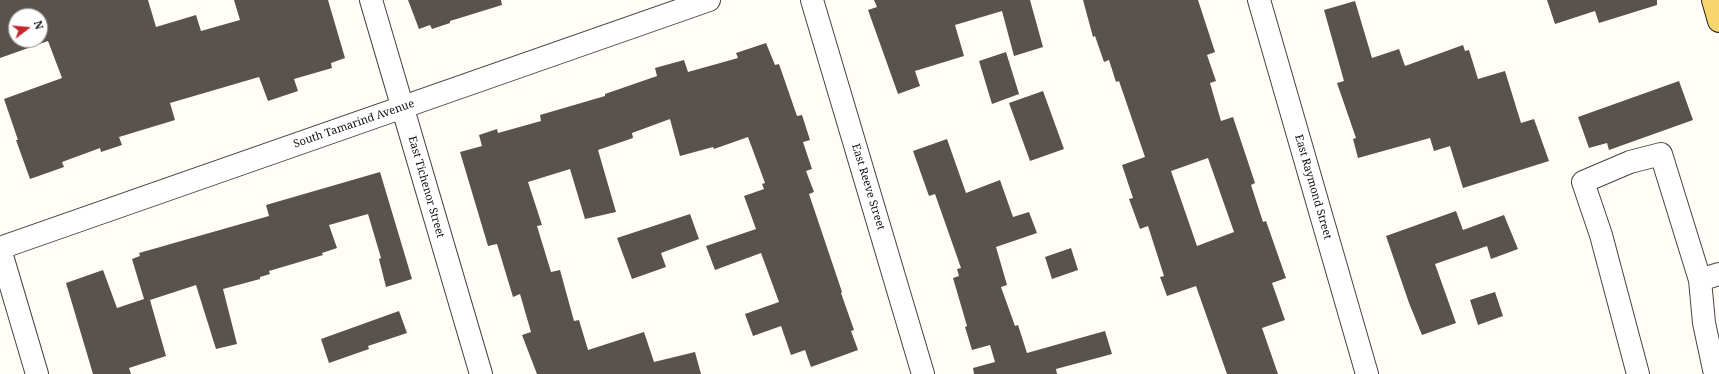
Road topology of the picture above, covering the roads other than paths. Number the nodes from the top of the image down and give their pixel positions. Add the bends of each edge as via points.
1 (371, 0) edge
2 (709, 0) edge
3 (812, 0) edge
4 (1259, 0) edge
5 (1713, 0) edge
6 (1719, 21) edge
7 (403, 107) junction
8 (0, 249) edge
9 (1710, 277) edge
10 (36, 374) edge
11 (481, 374) edge
12 (924, 374) edge
13 (1367, 374) edge
14 (1638, 374) edge
15 (1715, 374) edge

1 - 7 street, East Tichenor Street
2 - 7 street, South Tamarind Avenue
3 - 12 street, East Reeve Street
4 - 13 street, East Raymond Street
5 - 6 main road
7 - 8 street, South Tamarind Avenue
7 - 11 street, East Tichenor Street
8 - 10 street
9 - 14 street via 1661,154 1630,162 1583,182 1601,235
9 - 15 street via 1704,323

